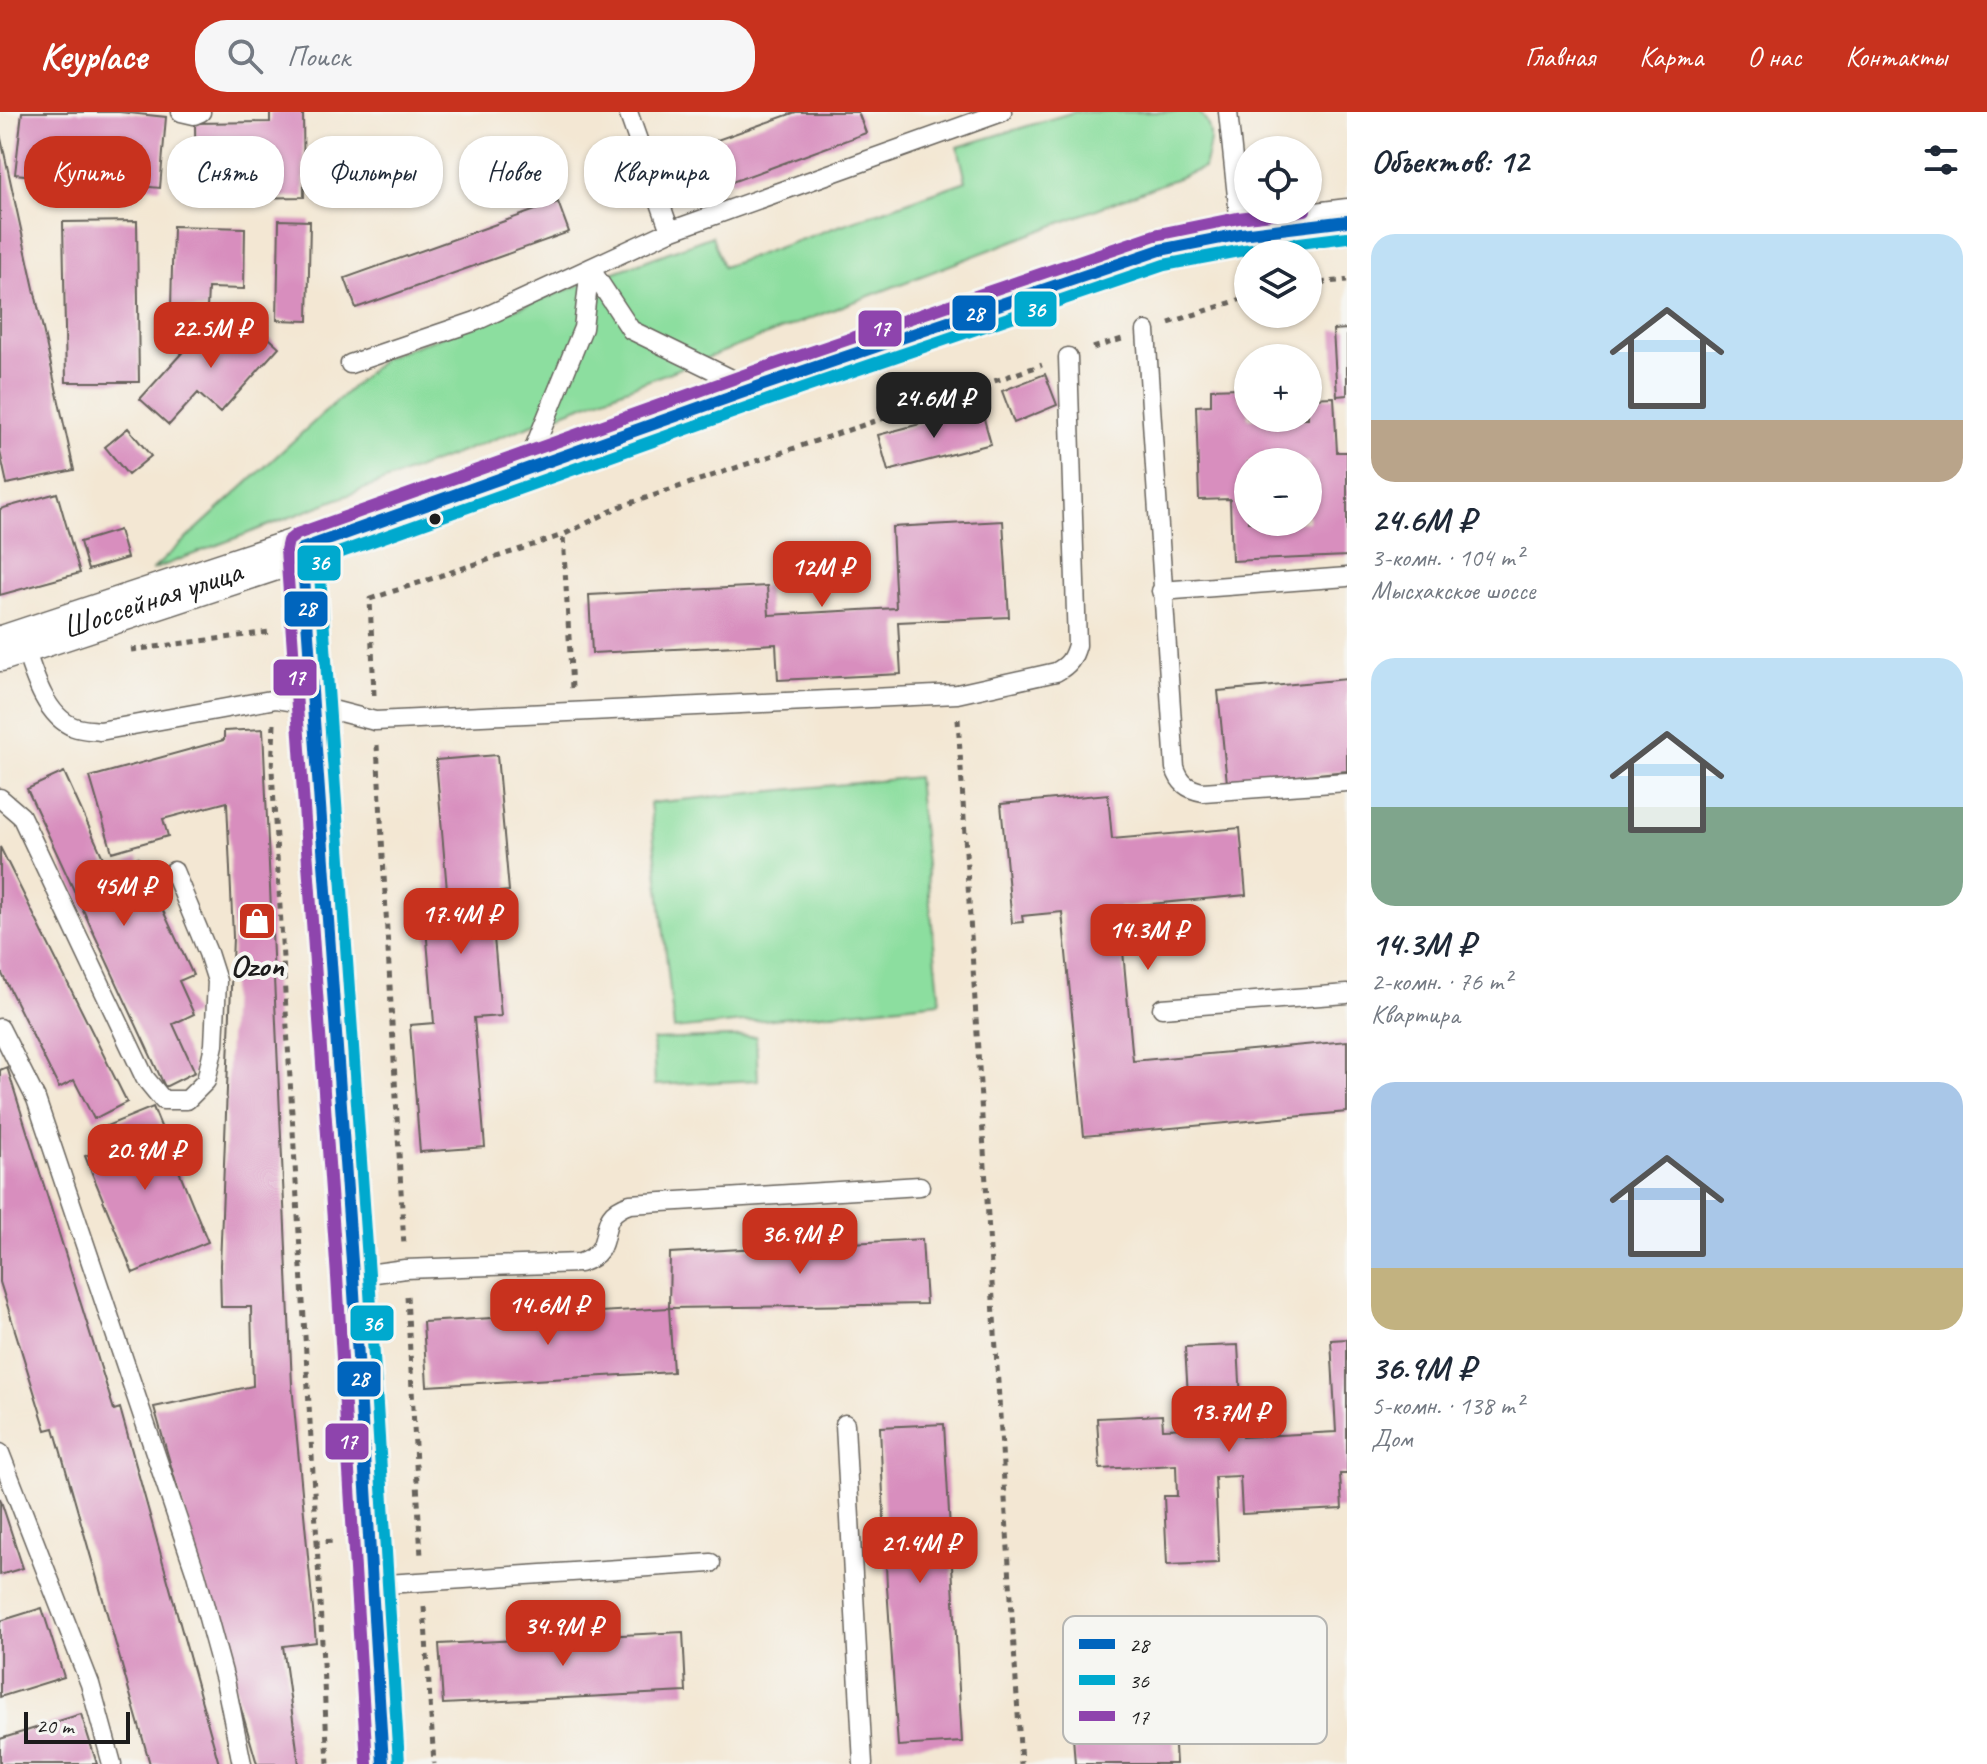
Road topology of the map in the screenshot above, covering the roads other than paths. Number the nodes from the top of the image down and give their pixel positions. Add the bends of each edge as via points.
1 (181, 112) edge
2 (201, 112) edge
3 (628, 112) edge
4 (1002, 112) edge
5 (1228, 112) edge
6 (1347, 221) edge
7 (670, 231) junction
8 (1241, 234) junction
9 (590, 268) junction
10 (1146, 331) road end
11 (1068, 357) road end
12 (350, 364) dead end
13 (751, 389) junction
14 (526, 469) junction
15 (302, 549) junction
16 (1347, 577) edge
17 (1161, 591) junction
18 (11, 645) edge
19 (313, 705) junction
20 (1347, 782) edge
21 (0, 798) edge
22 (174, 871) dead end
23 (1347, 994) edge
24 (1162, 1008) dead end
25 (0, 1028) edge
26 (920, 1186) dead end
27 (353, 1276) junction
28 (845, 1424) dead end
29 (0, 1453) edge
30 (711, 1563) dead end
31 (371, 1585) junction
32 (112, 1764) edge
33 (242, 1764) edge
34 (383, 1764) edge
35 (863, 1764) edge

1 - 2 lane
3 - 7 lane
4 - 7 lane
5 - 8 lane
6 - 8 street, Шоссейная улица
7 - 9 lane
8 - 13 street, Шоссейная улица via 1160,250
9 - 12 lane via 476,321
9 - 13 lane via 631,330
9 - 14 lane via 583,328
10 - 17 lane
11 - 19 lane via 1077,645 1067,666 1056,672 957,694 574,714 375,721
13 - 14 street, Шоссейная улица
14 - 15 street, Шоссейная улица
15 - 18 street, Шоссейная улица
15 - 19 street
16 - 17 lane
17 - 20 lane via 1179,780 1203,792
18 - 19 lane via 49,707 73,727 100,731 276,699
19 - 27 street
21 - 22 lane via 21,816 145,1078 163,1100 187,1100 206,1081 214,1045 217,981
23 - 24 lane
25 - 33 lane via 36,1099 196,1574
26 - 27 lane via 630,1204 609,1218 602,1249 580,1263 405,1269
27 - 31 street
28 - 35 lane
29 - 32 lane via 90,1684
30 - 31 lane
31 - 34 street

